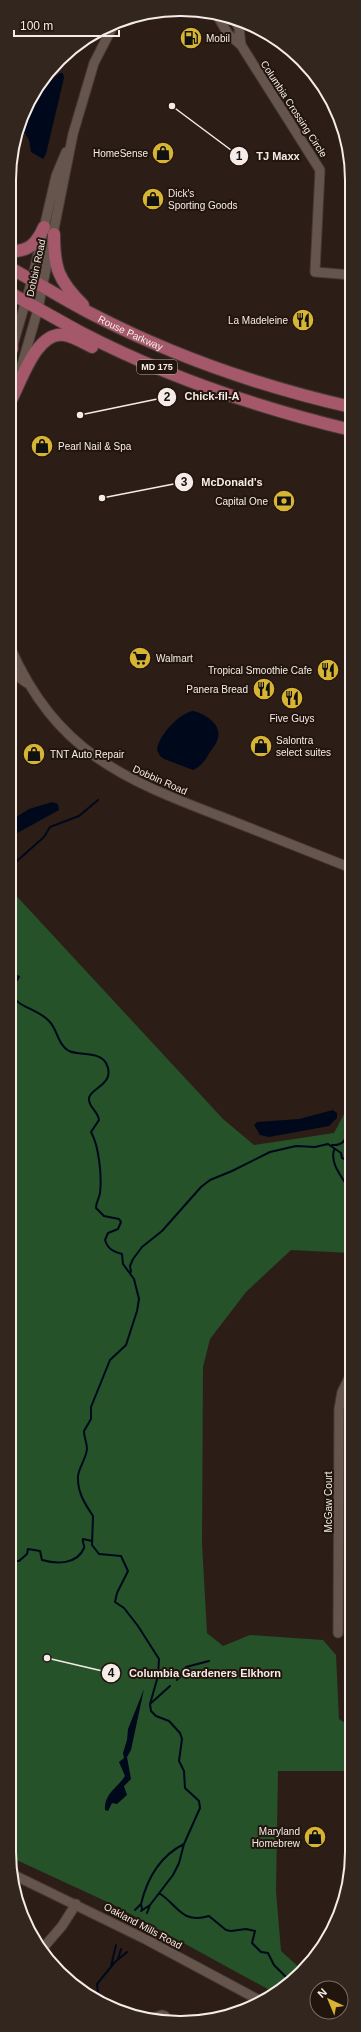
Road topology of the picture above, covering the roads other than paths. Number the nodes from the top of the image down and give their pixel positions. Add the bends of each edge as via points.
1 (221, 21) edge
2 (239, 27) edge
3 (110, 32) edge
4 (241, 45) junction
5 (49, 230) junction
6 (16, 251) edge
7 (16, 271) edge
8 (345, 274) edge
9 (32, 280) junction
10 (43, 286) junction
11 (16, 296) edge
12 (25, 301) junction
13 (38, 309) junction
14 (92, 314) junction
15 (16, 334) edge
16 (16, 384) edge
17 (16, 391) edge
18 (345, 405) edge
19 (281, 412) junction
20 (345, 428) edge
21 (16, 659) edge
22 (16, 676) edge
23 (30, 686) junction
24 (345, 866) edge
25 (345, 1386) edge
26 (338, 1633) dead end
27 (18, 1877) edge
28 (76, 1904) junction
29 (45, 1945) edge
30 (255, 1998) edge

1 - 4 street, Columbia Crossing Circle via 228,34
2 - 4 street, Columbia Crossing Circle
3 - 5 street, Dobbin Road via 94,63
4 - 8 street, Columbia Crossing Circle via 320,170 315,272
5 - 6 main road via 34,244
5 - 9 street, Dobbin Road
5 - 10 street, Dobbin Road
5 - 14 main road via 58,273 69,290
7 - 9 main road, Rouse Parkway / MD 175
9 - 10 main road, Rouse Parkway / MD 175
9 - 12 street, Dobbin Road
10 - 13 street, Dobbin Road
10 - 14 main road, Rouse Parkway / MD 175
11 - 12 main road, Rouse Parkway / MD 175
12 - 13 main road, Rouse Parkway / MD 175
12 - 15 street, Dobbin Road
13 - 16 street, Dobbin Road
13 - 19 main road, Rouse Parkway / MD 175 via 154,366
14 - 18 main road, Rouse Parkway / MD 175 via 204,362 286,390
17 - 19 main road via 41,343 50,336 62,334 152,372
19 - 20 main road, Rouse Parkway / MD 175
21 - 23 street, Dobbin Road
22 - 23 street
23 - 24 street, Dobbin Road via 39,701 69,734 98,759 124,776 157,792
25 - 26 street, McGaw Court via 339,1409
27 - 28 street, Oakland Mills Road
28 - 29 street
28 - 30 street, Oakland Mills Road

